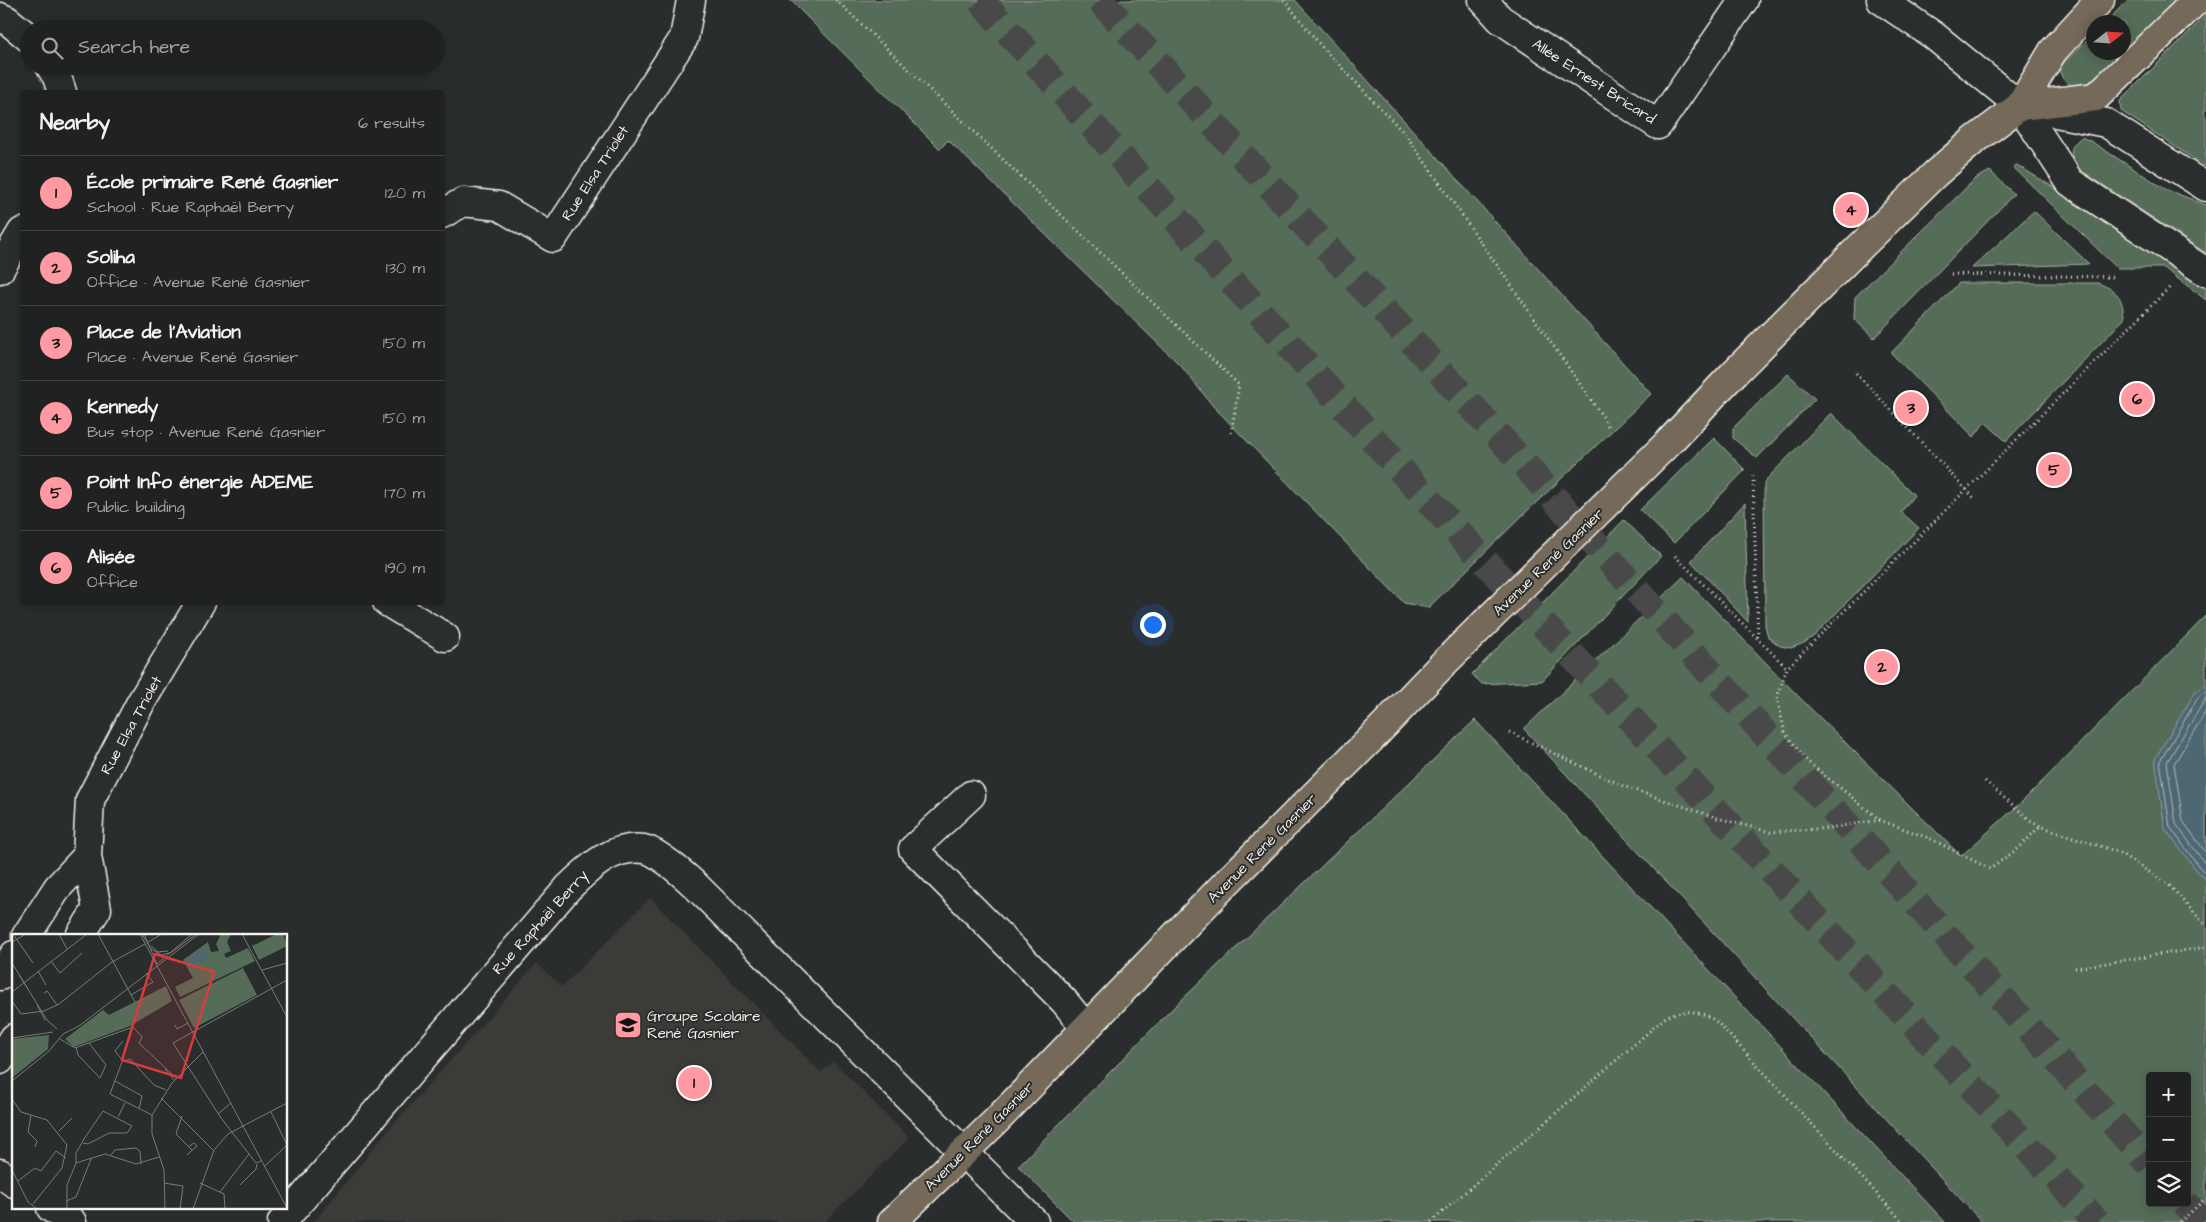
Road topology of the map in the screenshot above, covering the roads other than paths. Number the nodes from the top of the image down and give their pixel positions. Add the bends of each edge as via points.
1 (5, 0) edge
2 (691, 0) edge
3 (1483, 0) edge
4 (1744, 0) edge
5 (1880, 0) edge
6 (2100, 0) edge
7 (2196, 0) edge
8 (0, 8) edge
9 (0, 17) edge
10 (20, 31) edge
11 (56, 75) edge
12 (61, 90) edge
13 (2020, 106) junction
14 (2206, 187) edge
15 (445, 212) edge
16 (20, 235) edge
17 (0, 269) edge
18 (2206, 272) edge
19 (199, 605) edge
20 (392, 605) edge
21 (445, 637) dead end
22 (972, 795) dead end
23 (87, 856) junction
24 (27, 934) edge
25 (81, 934) edge
26 (12, 958) edge
27 (0, 976) edge
28 (1086, 1028) junction
29 (12, 1041) edge
30 (0, 1060) edge
31 (964, 1152) junction
32 (0, 1173) edge
33 (12, 1181) edge
34 (54, 1210) edge
35 (72, 1222) edge
36 (282, 1222) edge
37 (892, 1222) edge
38 (1034, 1222) edge

1 - 8 street
2 - 15 street, Rue Elsa Triolet via 684,38 553,238 499,206 463,202
3 - 4 street, Allée Ernest Bricard via 1500,19 1658,125
5 - 13 street via 1933,35
6 - 13 main road via 2053,51
7 - 13 main road via 2096,97
9 - 10 street
11 - 12 street
13 - 14 street via 2106,123
13 - 18 street via 2070,182
13 - 28 main road, Avenue René Gasnier via 1942,168 1859,248 1670,441 1443,664
16 - 17 street
19 - 23 street, Rue Elsa Triolet via 140,704 90,800
20 - 21 street
22 - 28 street via 913,850 1064,1001
23 - 24 street via 58,887
23 - 25 street, Rue Elsa Triolet via 97,909
26 - 27 street
28 - 31 main road, Avenue René Gasnier
29 - 30 street
31 - 36 street, Rue Raphaël Berry via 695,885 645,849 617,851 593,864 568,888
31 - 37 main road, Avenue René Gasnier
31 - 38 street, Rue Raphaël Berry
32 - 33 street
34 - 35 street

